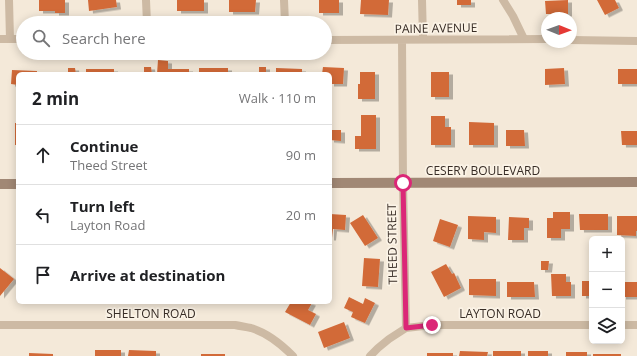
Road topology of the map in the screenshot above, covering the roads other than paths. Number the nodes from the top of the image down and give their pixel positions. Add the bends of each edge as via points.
1 (9, 0) edge
2 (146, 0) edge
3 (284, 0) edge
4 (422, 0) edge
5 (503, 0) edge
6 (147, 16) edge
7 (285, 16) edge
8 (0, 39) edge
9 (10, 39) junction
10 (16, 39) edge
11 (423, 39) junction
12 (524, 39) junction
13 (541, 39) edge
14 (332, 40) edge
15 (402, 40) junction
16 (577, 40) edge
17 (637, 41) edge
18 (637, 182) edge
19 (332, 183) edge
20 (403, 183) junction
21 (0, 184) edge
22 (16, 184) edge
23 (0, 325) edge
24 (589, 325) edge
25 (625, 325) edge
26 (637, 325) edge
27 (406, 328) junction
28 (293, 356) edge
29 (370, 356) edge

1 - 9 street
2 - 6 street
3 - 7 street
4 - 11 street
5 - 12 street
8 - 9 street
9 - 10 street
11 - 12 street, PAINE AVENUE
11 - 15 street, PAINE AVENUE
12 - 13 street, PAINE AVENUE
14 - 15 street, PAINE AVENUE
15 - 20 street, THEED STREET
16 - 17 street
18 - 20 main road, CESERY BOULEVARD
19 - 20 main road, CESERY BOULEVARD
20 - 27 street, THEED STREET
21 - 22 main road
23 - 28 street, SHELTON ROAD via 235,326 251,328 268,335
24 - 27 street, LAYTON ROAD via 432,325
25 - 26 street
27 - 29 street, LAYTON ROAD

